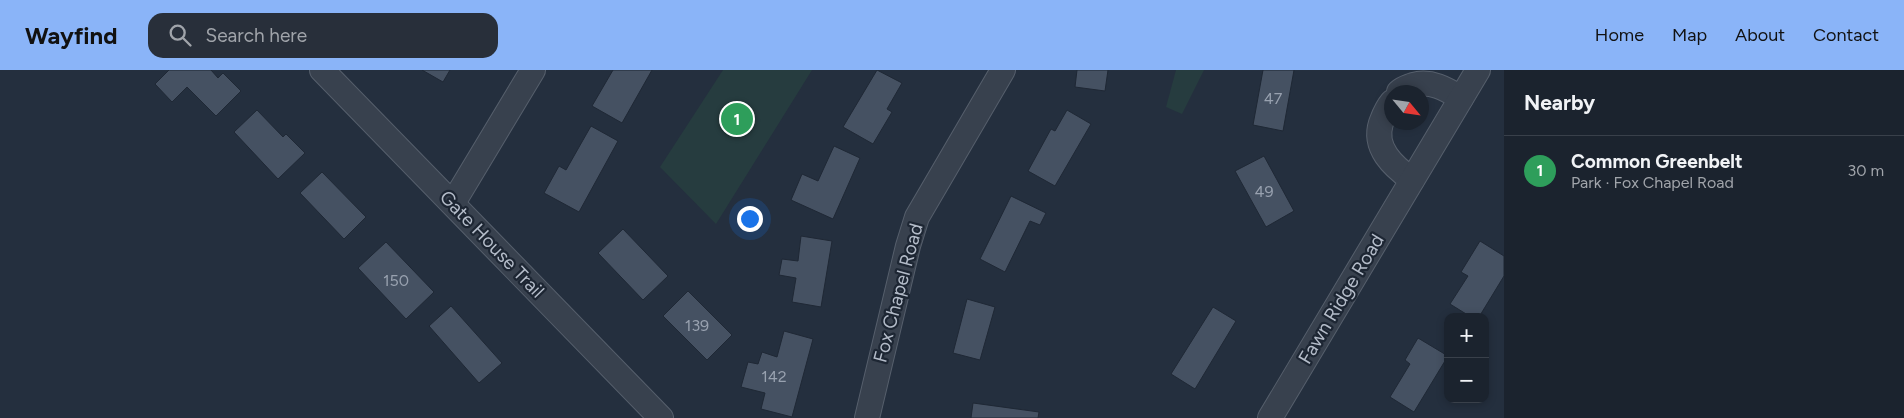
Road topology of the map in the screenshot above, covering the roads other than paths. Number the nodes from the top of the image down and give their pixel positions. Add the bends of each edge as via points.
1 (322, 70) edge
2 (533, 70) edge
3 (1003, 70) edge
4 (1478, 70) edge
5 (1414, 85) edge
6 (1461, 98) junction
7 (1384, 114) edge
8 (1412, 180) junction
9 (453, 203) junction
10 (661, 418) edge
11 (867, 418) edge
12 (1270, 418) edge

1 - 9 street, Gate House Trail
2 - 9 street
3 - 11 street, Fox Chapel Road via 917,218
4 - 6 street, Fawn Ridge Road
5 - 6 street via 1423,82 1441,86
6 - 8 street, Fawn Ridge Road
7 - 8 street via 1378,132 1384,152 1396,168
8 - 12 street, Fawn Ridge Road
9 - 10 street, Gate House Trail

